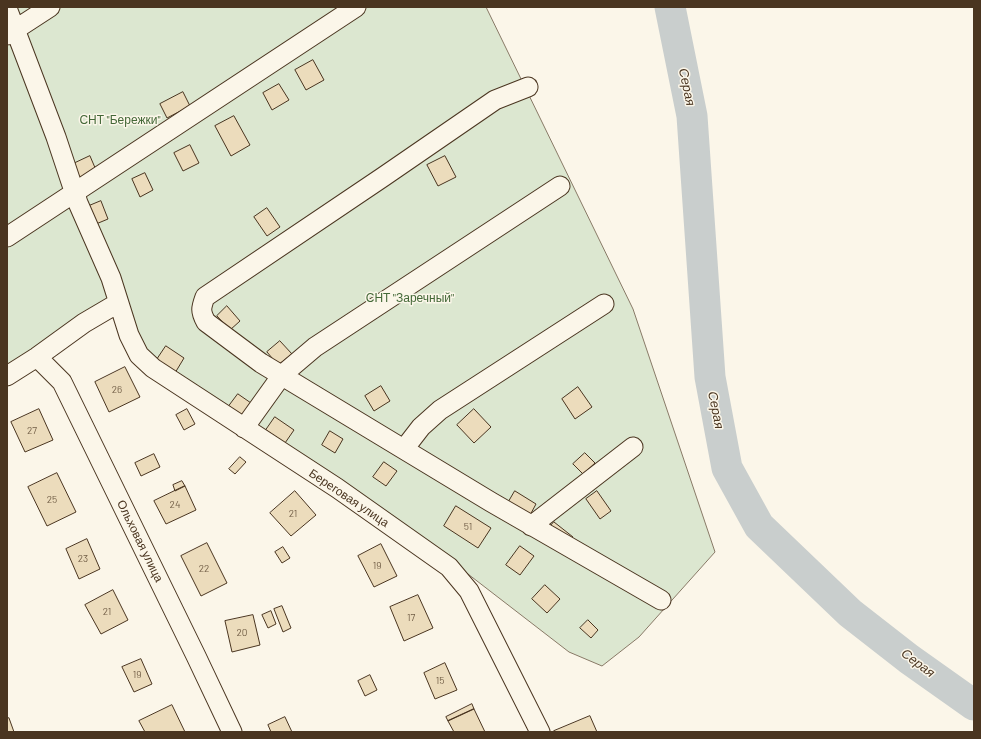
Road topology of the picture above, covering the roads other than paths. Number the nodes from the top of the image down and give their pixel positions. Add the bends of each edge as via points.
1 (50, 7) edge
2 (356, 7) edge
3 (7, 8) edge
4 (11, 32) edge
5 (528, 87) dead end
6 (560, 186) dead end
7 (75, 193) junction
8 (7, 237) edge
9 (118, 302) junction
10 (604, 304) dead end
11 (37, 356) junction
12 (282, 375) junction
13 (7, 376) edge
14 (244, 428) junction
15 (633, 447) dead end
16 (404, 449) junction
17 (531, 526) junction
18 (661, 600) dead end
19 (232, 732) edge
20 (540, 732) edge

1 - 4 street
2 - 7 street
3 - 4 street, Береговая улица
4 - 7 street, Береговая улица via 56,137
5 - 12 street via 495,100 205,297 201,306 206,322 261,363
6 - 12 street via 315,347
7 - 8 street
7 - 9 street, Береговая улица via 111,278
9 - 11 street
9 - 14 street, Береговая улица via 138,355 153,368
10 - 16 street via 440,410 421,427
11 - 13 street
11 - 19 street, Ольховая улица via 62,382
12 - 14 street
12 - 16 street
14 - 20 street, Береговая улица via 337,488 448,567 469,591
15 - 17 street
16 - 17 street
17 - 18 street

